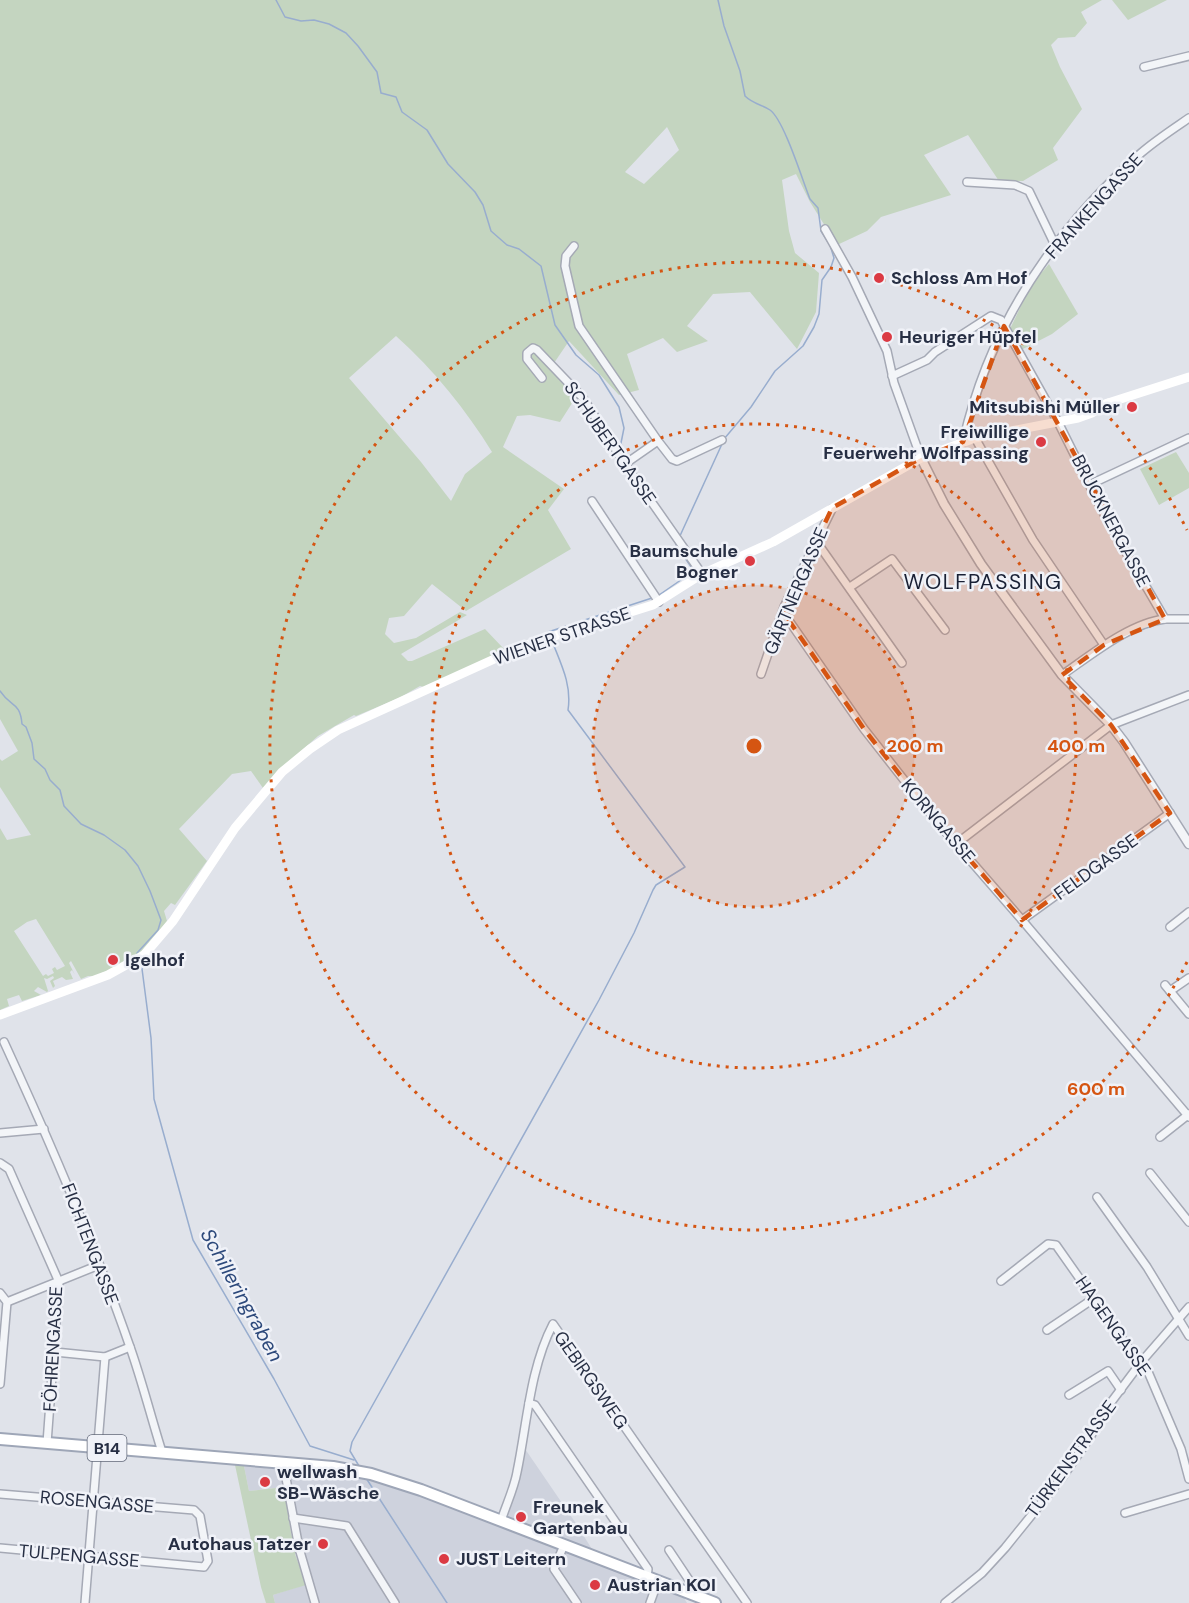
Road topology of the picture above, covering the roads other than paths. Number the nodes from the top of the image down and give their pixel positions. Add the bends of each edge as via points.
1 (1189, 56) edge
2 (1144, 67) dead end
3 (1189, 118) edge
4 (967, 182) dead end
5 (825, 229) dead end
6 (1055, 245) junction
7 (574, 246) dead end
8 (1004, 326) junction
9 (892, 376) junction
10 (1189, 377) edge
11 (542, 378) dead end
12 (1058, 422) junction
13 (975, 438) junction
14 (1189, 438) edge
15 (722, 440) dead end
16 (658, 441) junction
17 (963, 442) junction
18 (921, 458) junction
19 (627, 463) junction
20 (1091, 484) junction
21 (592, 501) dead end
22 (832, 508) junction
23 (816, 541) junction
24 (702, 574) junction
25 (850, 587) junction
26 (657, 598) junction
27 (783, 612) junction
28 (1165, 619) junction
29 (1189, 619) edge
30 (945, 630) dead end
31 (1104, 645) junction
32 (902, 663) dead end
33 (761, 674) dead end
34 (1062, 675) junction
35 (1189, 695) edge
36 (1111, 726) junction
37 (1170, 813) junction
38 (1189, 843) edge
39 (956, 844) junction
40 (1189, 912) edge
41 (1022, 920) junction
42 (1170, 927) dead end
43 (1189, 978) edge
44 (1189, 1014) edge
45 (0, 1015) edge
46 (4, 1042) dead end
47 (1189, 1115) edge
48 (44, 1129) junction
49 (0, 1133) edge
50 (1160, 1137) dead end
51 (2, 1166) edge
52 (1150, 1173) dead end
53 (1097, 1197) dead end
54 (1189, 1222) edge
55 (99, 1265) junction
56 (1001, 1281) dead end
57 (59, 1282) junction
58 (2, 1299) edge
59 (1094, 1299) junction
60 (1189, 1307) edge
61 (1179, 1319) junction
62 (1047, 1330) dead end
63 (1189, 1336) edge
64 (130, 1347) junction
65 (55, 1352) junction
66 (105, 1357) junction
67 (1142, 1361) junction
68 (0, 1384) edge
69 (1121, 1390) junction
70 (1069, 1395) dead end
71 (529, 1403) junction
72 (0, 1439) edge
73 (46, 1443) junction
74 (1189, 1445) edge
75 (98, 1447) junction
76 (1181, 1449) junction
77 (162, 1452) junction
78 (283, 1462) junction
79 (1189, 1479) edge
80 (0, 1494) edge
81 (1189, 1494) edge
82 (94, 1502) junction
83 (194, 1510) joint
84 (1125, 1513) dead end
85 (293, 1518) junction
86 (501, 1521) junction
87 (564, 1545) junction
88 (0, 1548) edge
89 (669, 1550) dead end
90 (90, 1557) junction
91 (653, 1579) junction
92 (690, 1593) junction
93 (86, 1603) edge
94 (315, 1603) edge
95 (395, 1603) edge
96 (577, 1603) edge
97 (650, 1603) edge
98 (715, 1603) edge
99 (747, 1603) edge
100 (945, 1603) edge

1 - 2 street
3 - 6 street, FRANKENGASSE via 1142,153
4 - 6 street via 1015,185 1029,191
5 - 9 street via 887,351
6 - 8 street, FRANKENGASSE
7 - 16 street via 564,266 579,326
8 - 9 street via 991,316 927,360
8 - 12 street, BRUCKNERGASSE
8 - 17 street, FRANKENGASSE via 970,411
9 - 18 street
10 - 12 main road, WIENER STRASSE
11 - 19 street, SCHUBERTGASSE via 527,359 533,348 583,398
12 - 13 main road, WIENER STRASSE
12 - 20 street, BRUCKNERGASSE
13 - 17 main road, WIENER STRASSE
13 - 31 street via 1034,540
14 - 20 street
15 - 16 street via 677,461
16 - 19 street
17 - 18 main road, WIENER STRASSE
18 - 22 main road, WIENER STRASSE
18 - 34 street via 981,564
19 - 24 street, SCHUBERTGASSE
20 - 28 street, BRUCKNERGASSE via 1106,518
21 - 26 street
22 - 23 street, GÄRTNERGASSE
22 - 24 main road, WIENER STRASSE via 774,542
23 - 25 street
23 - 27 street, GÄRTNERGASSE
24 - 26 main road, WIENER STRASSE
25 - 30 street via 892,560
25 - 32 street
26 - 45 main road, WIENER STRASSE via 510,651 350,723 319,742 282,772 235,828 173,921 144,955 108,975
27 - 33 street, GÄRTNERGASSE
27 - 39 street, KORNGASSE via 864,729
28 - 29 street
28 - 31 street
31 - 34 street
34 - 36 street
35 - 36 street
36 - 37 street
36 - 39 street
37 - 38 street
37 - 41 street, FELDGASSE
39 - 41 street, KORNGASSE
40 - 42 street
41 - 47 street, KORNGASSE
43 - 44 street via 1168,988
46 - 48 street, FICHTENGASSE
47 - 50 street
48 - 49 street
48 - 55 street, FICHTENGASSE
51 - 57 street, FÖHRENGASSE via 9,1169
52 - 54 street
53 - 61 street
55 - 57 street
55 - 64 street, FICHTENGASSE
56 - 59 street, HAGENGASSE via 1048,1244 1056,1245
57 - 58 street
57 - 65 street, FÖHRENGASSE
58 - 68 street
59 - 62 street
59 - 67 street, HAGENGASSE via 1132,1353
60 - 61 street, TÜRKENSTRASSE
61 - 63 street
61 - 67 street, TÜRKENSTRASSE
64 - 66 street
64 - 77 street, FICHTENGASSE
65 - 66 street
65 - 73 street, FÖHRENGASSE
66 - 75 street
67 - 69 street, TÜRKENSTRASSE
67 - 76 street, HAGENGASSE
69 - 70 street via 1108,1371
69 - 100 street, TÜRKENSTRASSE via 1064,1475 1005,1548
71 - 86 street, GEBIRGSWEG via 517,1475
71 - 91 street via 535,1405
71 - 99 street, GEBIRGSWEG via 553,1324
72 - 73 main road, B14
73 - 75 main road, B14
74 - 76 street
75 - 77 main road, B14
75 - 82 street
76 - 79 street, HAGENGASSE
77 - 78 main road, B14
78 - 85 street
78 - 86 main road, B14 via 371,1474
80 - 82 street, ROSENGASSE
81 - 84 street
82 - 83 street, ROSENGASSE
82 - 90 street
83 - 90 street, TULPENGASSE via 200,1516 208,1561 204,1567
85 - 94 street
85 - 95 street via 347,1526
86 - 87 main road, B14
87 - 91 main road, B14
87 - 96 street via 554,1569
88 - 90 street, TULPENGASSE
89 - 92 street via 691,1583
90 - 93 street
91 - 92 main road, B14
91 - 97 street
92 - 98 main road, B14

